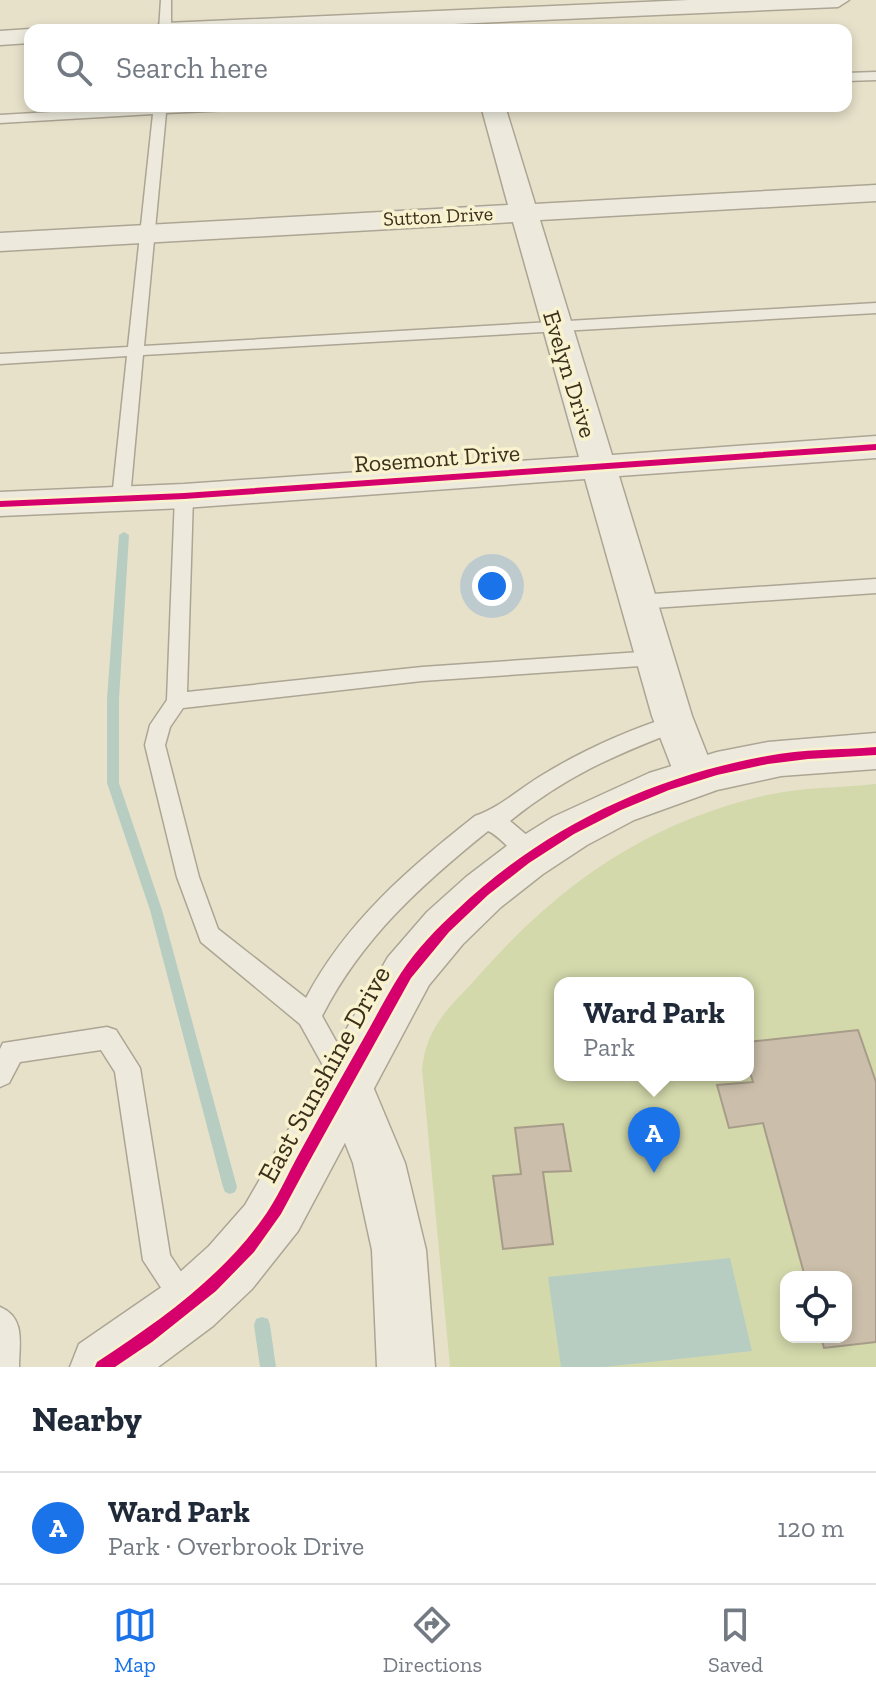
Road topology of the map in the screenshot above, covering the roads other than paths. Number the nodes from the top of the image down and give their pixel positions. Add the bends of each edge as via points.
1 (166, 0) edge
2 (838, 0) edge
3 (468, 15) edge
4 (165, 24) edge
5 (286, 24) edge
6 (24, 36) edge
7 (0, 38) edge
8 (876, 76) edge
9 (852, 77) edge
10 (102, 112) edge
11 (160, 112) edge
12 (495, 112) edge
13 (0, 119) edge
14 (876, 193) edge
15 (522, 212) junction
16 (147, 233) junction
17 (0, 242) edge
18 (876, 308) edge
19 (556, 327) junction
20 (136, 352) junction
21 (0, 359) edge
22 (876, 447) edge
23 (598, 467) junction
24 (184, 496) junction
25 (121, 498) junction
26 (0, 504) edge
27 (876, 586) edge
28 (638, 602) junction
29 (655, 658) junction
30 (177, 701) junction
31 (675, 723) junction
32 (876, 751) edge
33 (695, 777) junction
34 (495, 821) junction
35 (534, 855) junction
36 (309, 1016) junction
37 (0, 1075) edge
38 (346, 1082) junction
39 (189, 1305) junction
40 (0, 1321) edge
41 (4, 1367) edge
42 (102, 1367) edge
43 (406, 1367) edge

1 - 4 lane
2 - 3 street
3 - 5 street
6 - 7 street
8 - 9 lane
10 - 13 lane
11 - 16 lane
12 - 15 street, Evelyn Drive
14 - 15 street, Sutton Drive
15 - 16 street, Sutton Drive
15 - 19 street, Evelyn Drive
16 - 17 street, Sutton Drive
16 - 20 lane
18 - 19 lane
19 - 20 lane
19 - 23 street, Evelyn Drive
20 - 21 lane
20 - 25 lane
22 - 23 street, Rosemont Drive
23 - 24 street, Rosemont Drive
23 - 28 street, Evelyn Drive
24 - 25 street, Rosemont Drive
24 - 30 lane
25 - 26 street, Rosemont Drive
27 - 28 lane
28 - 29 street, Evelyn Drive
29 - 30 lane via 422,674
29 - 31 street, Evelyn Drive
30 - 36 lane via 160,725 155,745 188,877 209,935
31 - 33 street, Evelyn Drive
31 - 34 lane via 594,754 532,791
32 - 33 street, East Sunshine Drive via 769,759
33 - 35 street, East Sunshine Drive via 596,817
34 - 35 lane
34 - 36 lane via 483,822 402,889 341,964
35 - 38 street, East Sunshine Drive via 452,922 409,970
36 - 38 lane
37 - 39 lane via 12,1051 107,1038 127,1068 157,1260
38 - 39 street, East Sunshine Drive via 267,1226
38 - 43 street via 379,1163 399,1250
39 - 42 street, East Sunshine Drive
40 - 41 lane via 5,1325

